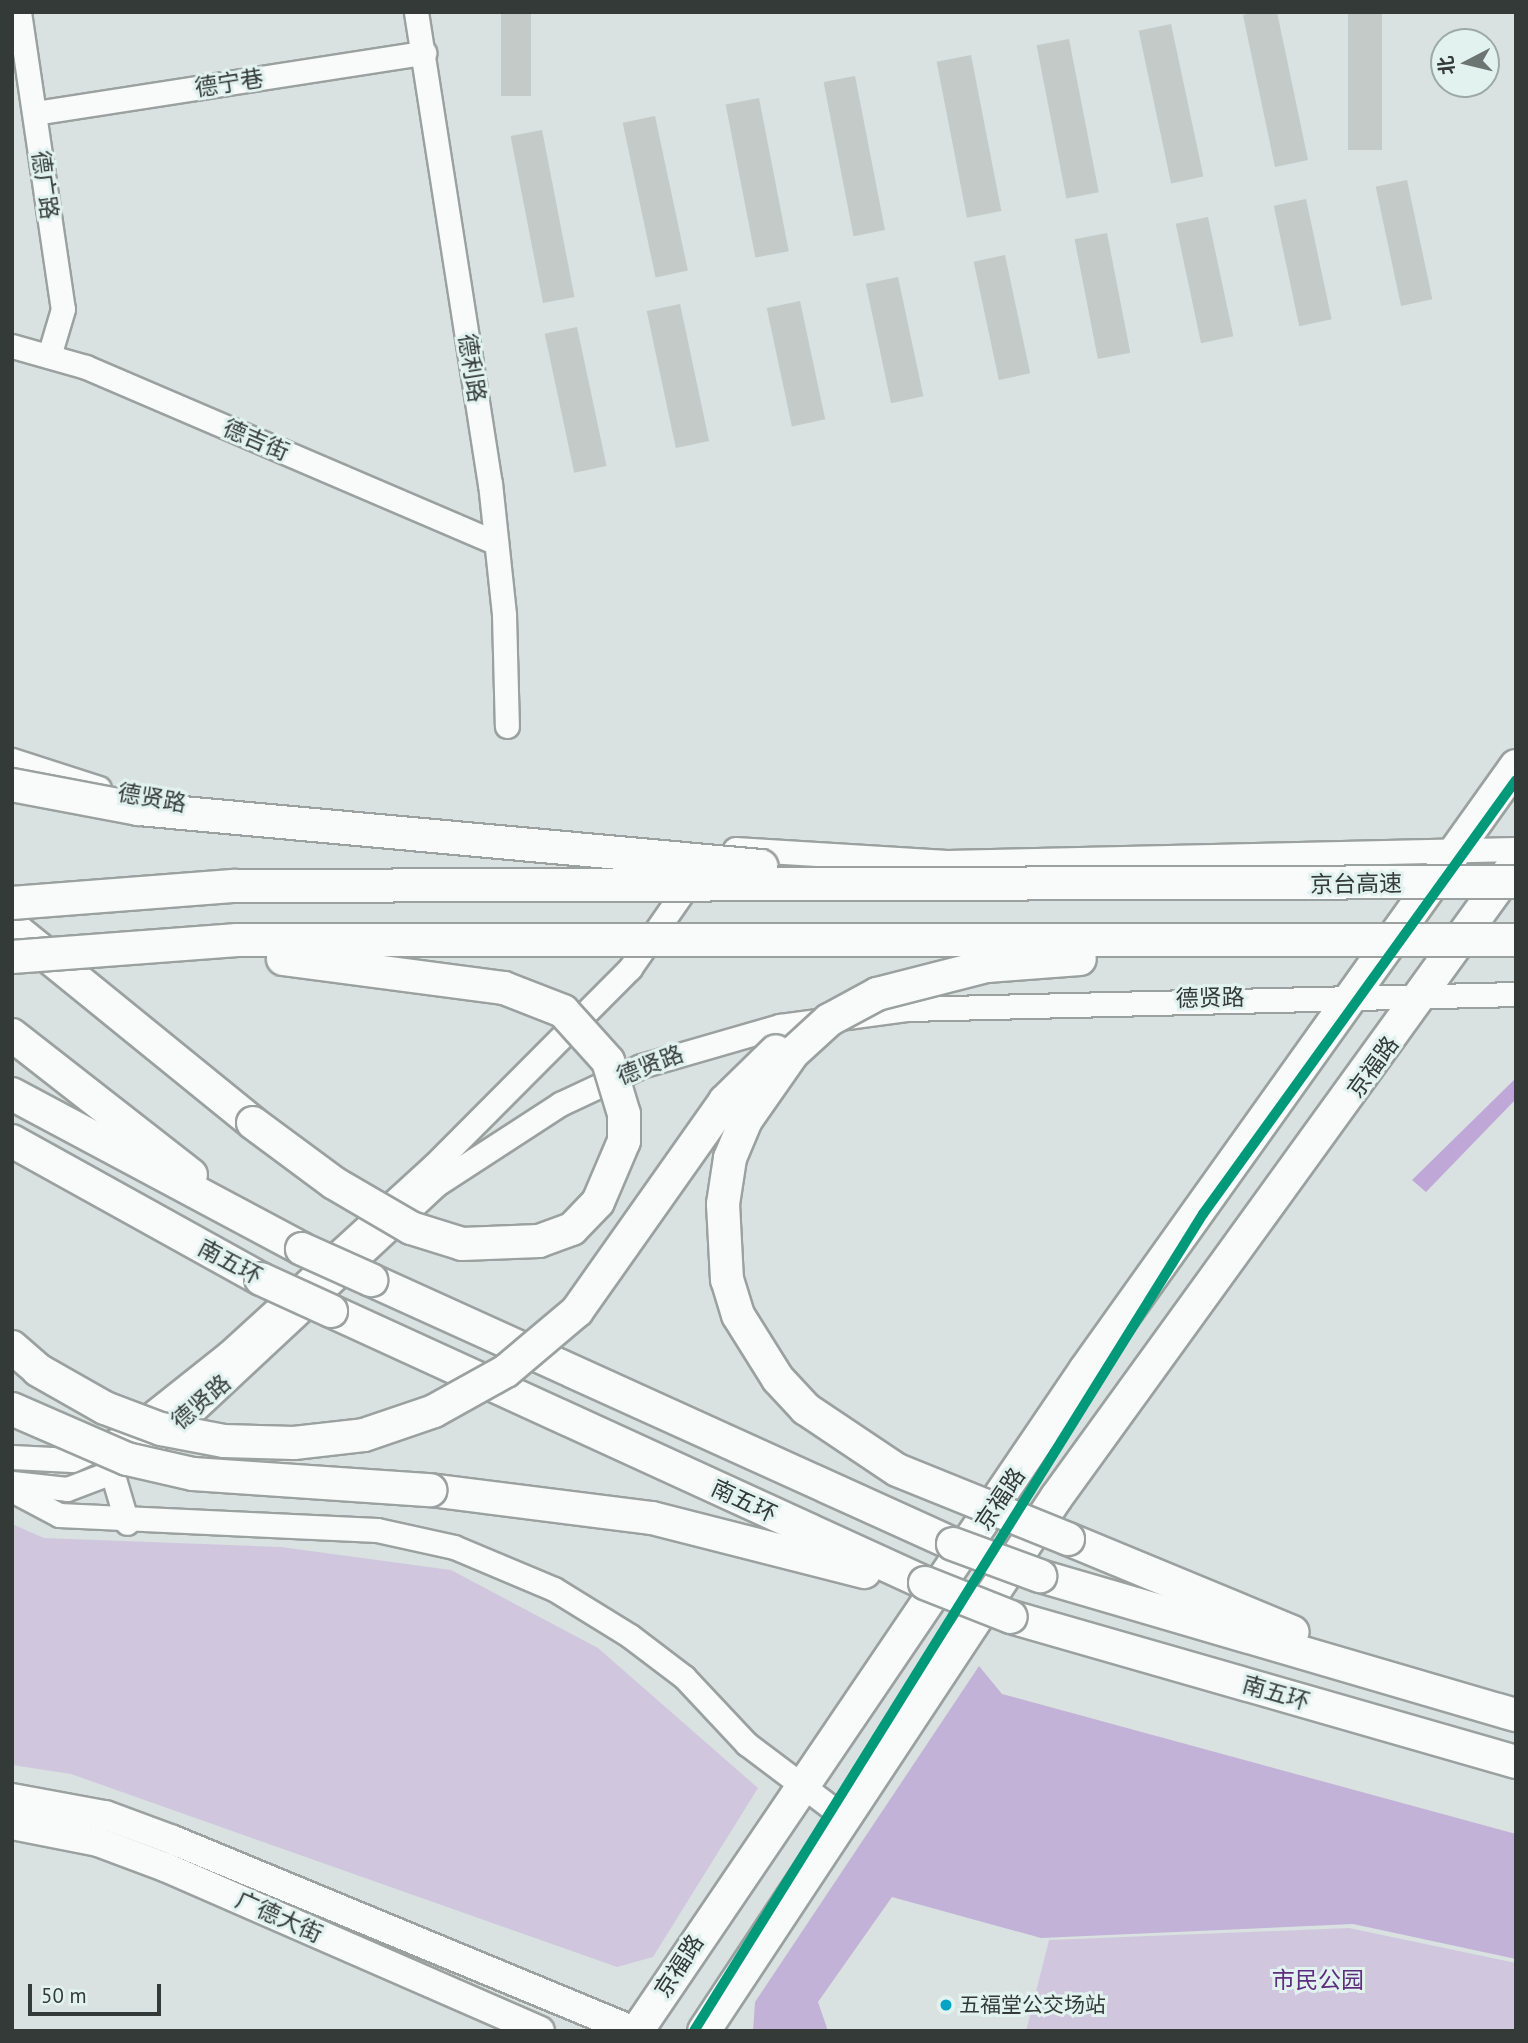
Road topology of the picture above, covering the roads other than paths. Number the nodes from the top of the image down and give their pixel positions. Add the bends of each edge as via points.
1 (19, 12) edge
2 (416, 12) edge
3 (424, 53) junction
4 (35, 113) junction
5 (12, 346) edge
6 (49, 356) junction
7 (496, 543) junction
8 (507, 726) dead end
9 (12, 760) edge
10 (1516, 766) edge
11 (12, 785) edge
12 (714, 848) junction
13 (1516, 849) edge
14 (1455, 850) junction
15 (1516, 862) edge
16 (923, 883) junction
17 (1516, 883) edge
18 (12, 903) edge
19 (12, 927) edge
20 (1334, 940) junction
21 (1516, 940) edge
22 (12, 958) edge
23 (1426, 994) junction
24 (1516, 994) edge
25 (1352, 995) junction
26 (829, 1020) junction
27 (12, 1035) edge
28 (12, 1094) edge
29 (12, 1142) edge
30 (258, 1228) junction
31 (12, 1348) edge
32 (12, 1409) edge
33 (12, 1457) edge
34 (112, 1472) junction
35 (12, 1483) edge
36 (12, 1490) edge
37 (127, 1523) junction
38 (925, 1583) junction
39 (1455, 1699) junction
40 (1516, 1715) edge
41 (1516, 1762) edge
42 (799, 1785) junction
43 (12, 1798) edge
44 (844, 1817) junction
45 (12, 1825) edge
46 (540, 2031) edge
47 (636, 2031) edge
48 (704, 2031) edge

1 - 4 street, 德广路
2 - 3 street, 德利路
3 - 4 street, 德宁巷
3 - 7 street, 德利路
4 - 6 street, 德广路 via 63,309
5 - 6 street, 德吉街
6 - 7 street, 德吉街
7 - 8 street, 德利路
9 - 12 street, 德贤路 via 90,786 171,803
10 - 14 highway, 京福路
11 - 16 highway, bridge via 139,810
12 - 14 street, 德贤路 via 947,862
12 - 33 street, 德贤路 via 630,968 433,1166 228,1353 121,1438 72,1460
13 - 14 street, 德贤路
14 - 25 highway, 京福路
15 - 23 highway, 京福路
16 - 17 highway, 京台高速, bridge
16 - 18 highway, bridge via 235,886
19 - 22 highway, bridge via 253,1124 334,1184 411,1228 462,1244 539,1241 572,1229 598,1202 624,1142 624,1114 608,1061 563,1011 531,995 308,960
20 - 21 highway, bridge
20 - 22 highway, bridge via 237,940
20 - 26 highway, bridge via 987,966 877,994
23 - 24 street, 德贤路
23 - 25 street, 德贤路
23 - 44 highway, 京福路 via 1056,1498
25 - 34 street, 德贤路 via 908,1009 780,1026 641,1066 560,1104 437,1184 185,1419
25 - 42 highway, 京福路
26 - 31 highway, bridge via 754,1068 725,1101 578,1311 506,1371 434,1411 364,1435 294,1444 223,1441 161,1429 105,1408
26 - 39 highway, bridge via 767,1085 730,1158 723,1245 738,1315 778,1380 845,1441 897,1470
27 - 30 highway
28 - 30 highway, 南五环
29 - 38 highway, 南五环, bridge via 261,1279
30 - 39 highway, 南五环, bridge via 953,1544 1040,1576
32 - 38 highway, bridge via 127,1458 192,1474 430,1490 652,1518
34 - 35 street, 德贤路 via 67,1489
34 - 37 street
36 - 37 street via 59,1515
37 - 42 street via 377,1530 454,1547 554,1589 631,1636 684,1677 747,1744
38 - 41 highway, 南五环, bridge via 1011,1618
39 - 40 highway, 南五环
42 - 44 street
42 - 47 highway, 京福路
43 - 47 main road via 105,1815 173,1840
44 - 48 highway, 京福路
45 - 46 main road, 广德大街 via 97,1842 165,1867

